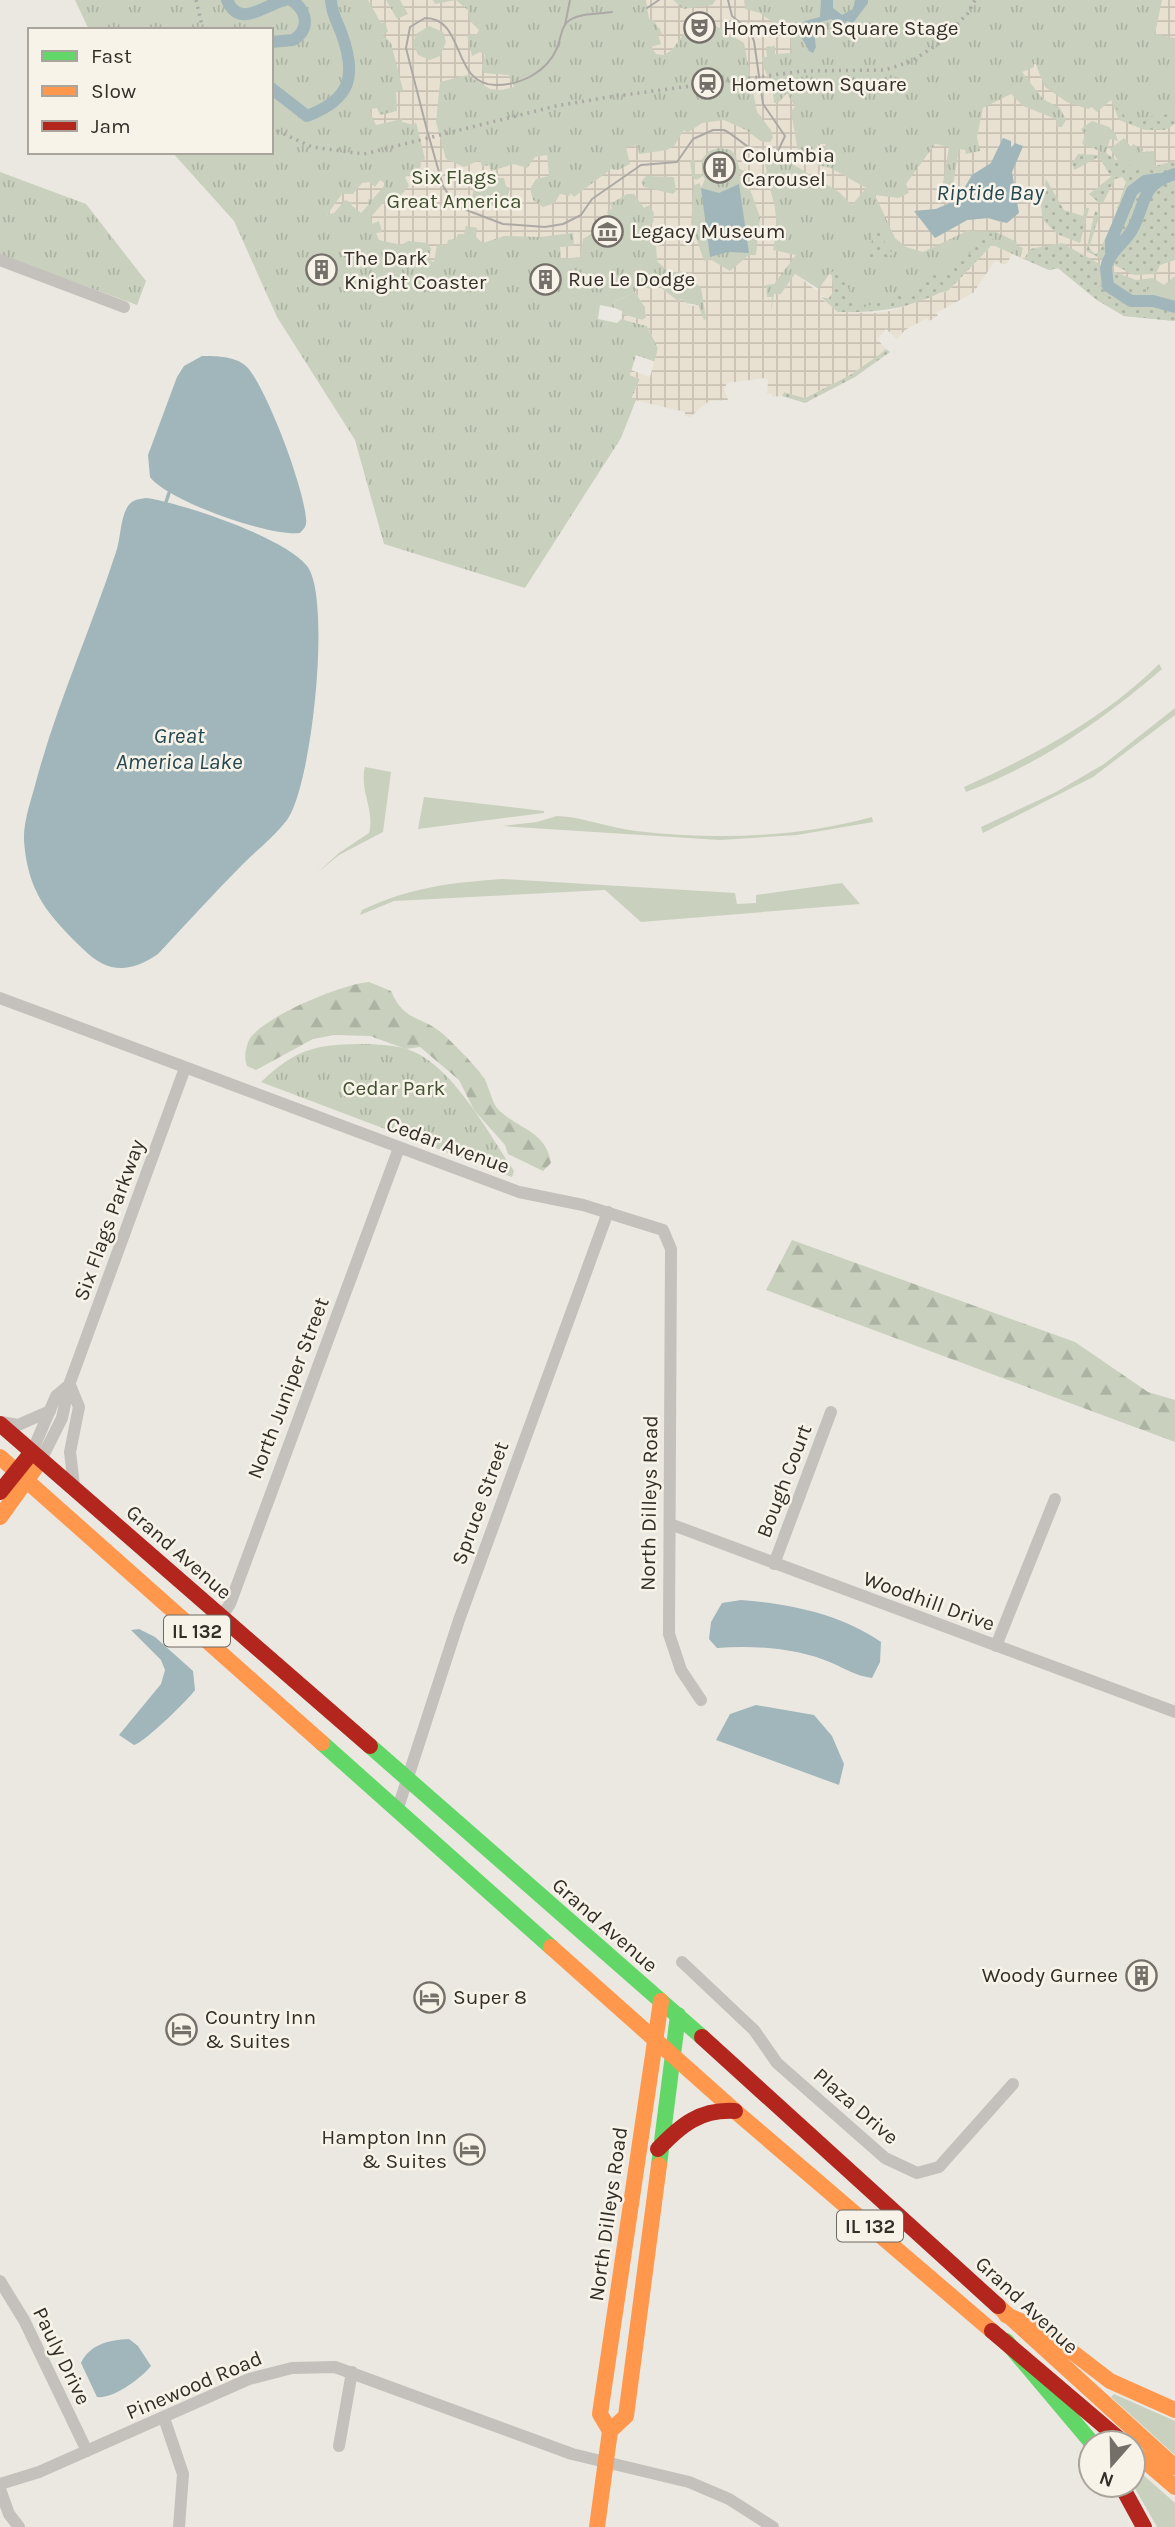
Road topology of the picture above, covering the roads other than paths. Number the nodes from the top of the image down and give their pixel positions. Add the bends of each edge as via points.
1 (0, 260) edge
2 (124, 307) dead end
3 (0, 998) edge
4 (186, 1068) junction
5 (399, 1147) junction
6 (608, 1212) junction
7 (672, 1299) joint
8 (69, 1385) junction
9 (50, 1411) junction
10 (831, 1412) dead end
11 (0, 1423) edge
12 (37, 1456) junction
13 (0, 1457) edge
14 (21, 1477) junction
15 (75, 1490) junction
16 (0, 1492) edge
17 (1055, 1499) dead end
18 (0, 1517) edge
19 (670, 1524) junction
20 (774, 1564) junction
21 (222, 1617) junction
22 (206, 1638) junction
23 (996, 1646) junction
24 (701, 1700) dead end
25 (1175, 1712) edge
26 (406, 1780) junction
27 (397, 1811) junction
28 (682, 1962) dead end
29 (661, 2001) junction
30 (678, 2015) junction
31 (655, 2037) junction
32 (672, 2052) junction
33 (1013, 2084) dead end
34 (735, 2111) junction
35 (658, 2149) junction
36 (0, 2281) edge
37 (1006, 2315) junction
38 (1006, 2341) junction
39 (352, 2372) junction
40 (1175, 2410) edge
41 (164, 2418) junction
42 (1080, 2429) edge
43 (1108, 2429) edge
44 (610, 2431) junction
45 (339, 2446) dead end
46 (87, 2451) junction
47 (606, 2463) junction
48 (1147, 2463) edge
49 (1175, 2467) edge
50 (0, 2486) edge
51 (1175, 2487) edge
52 (1129, 2499) edge
53 (19, 2527) edge
54 (179, 2527) edge
55 (597, 2527) edge
56 (773, 2527) edge
57 (1144, 2527) edge

1 - 2 street
3 - 4 street, Cedar Avenue
4 - 5 street, Cedar Avenue
4 - 8 street, Six Flags Parkway
5 - 6 street, Cedar Avenue via 519,1192
5 - 21 street, North Juniper Street
6 - 7 street, Cedar Avenue via 663,1230 671,1249
6 - 26 street, Spruce Street
7 - 19 street, North Dilleys Road
8 - 9 street, Six Flags Parkway via 56,1396
8 - 12 street, Six Flags Parkway via 62,1418
8 - 15 street via 79,1407 70,1452
9 - 11 street via 18,1425
9 - 12 street, Six Flags Parkway
10 - 20 street, Bough Court
11 - 12 main road, Grand Avenue / IL 132
12 - 14 main road
12 - 15 main road, Grand Avenue / IL 132
13 - 14 main road, Grand Avenue / IL 132
14 - 16 main road
14 - 18 main road
14 - 22 main road, Grand Avenue / IL 132
15 - 21 main road, Grand Avenue / IL 132
17 - 23 street
19 - 20 street, Woodhill Drive
19 - 24 street, North Dilleys Road via 669,1634 681,1670
20 - 23 street, Woodhill Drive
21 - 22 street, North Juniper Street
21 - 26 main road, Grand Avenue / IL 132
22 - 27 main road, Grand Avenue / IL 132
23 - 25 street, Woodhill Drive
26 - 27 street, Spruce Street
26 - 29 main road, Grand Avenue / IL 132
27 - 31 main road, Grand Avenue / IL 132
28 - 33 street, Plaza Drive via 754,2030 777,2063 885,2158 911,2172 939,2167
29 - 30 main road, Grand Avenue / IL 132
29 - 31 main road, North Dilleys Road
30 - 32 main road, North Dilleys Road
30 - 37 main road, Grand Avenue / IL 132
31 - 32 main road, Grand Avenue / IL 132
31 - 44 main road, North Dilleys Road via 600,2414
32 - 34 main road, Grand Avenue / IL 132
32 - 35 main road, North Dilleys Road
34 - 35 main road via 693,2115
34 - 38 main road, Grand Avenue / IL 132
35 - 44 main road, North Dilleys Road via 625,2416
36 - 46 street, Pauly Drive via 24,2320
37 - 40 main road via 1045,2331 1110,2381
37 - 49 main road, Grand Avenue / IL 132
38 - 42 main road
38 - 43 main road, Grand Avenue / IL 132
39 - 41 street, Pinewood Road via 310,2366 270,2372
39 - 45 street
39 - 47 street, Pinewood Road
41 - 46 street, Pinewood Road
41 - 54 street via 183,2474
44 - 47 main road, North Dilleys Road
46 - 50 street, Pinewood Road
47 - 55 main road, North Dilleys Road
47 - 56 street, Pinewood Road via 707,2490
48 - 51 main road
50 - 53 street via 9,2514
52 - 57 main road

